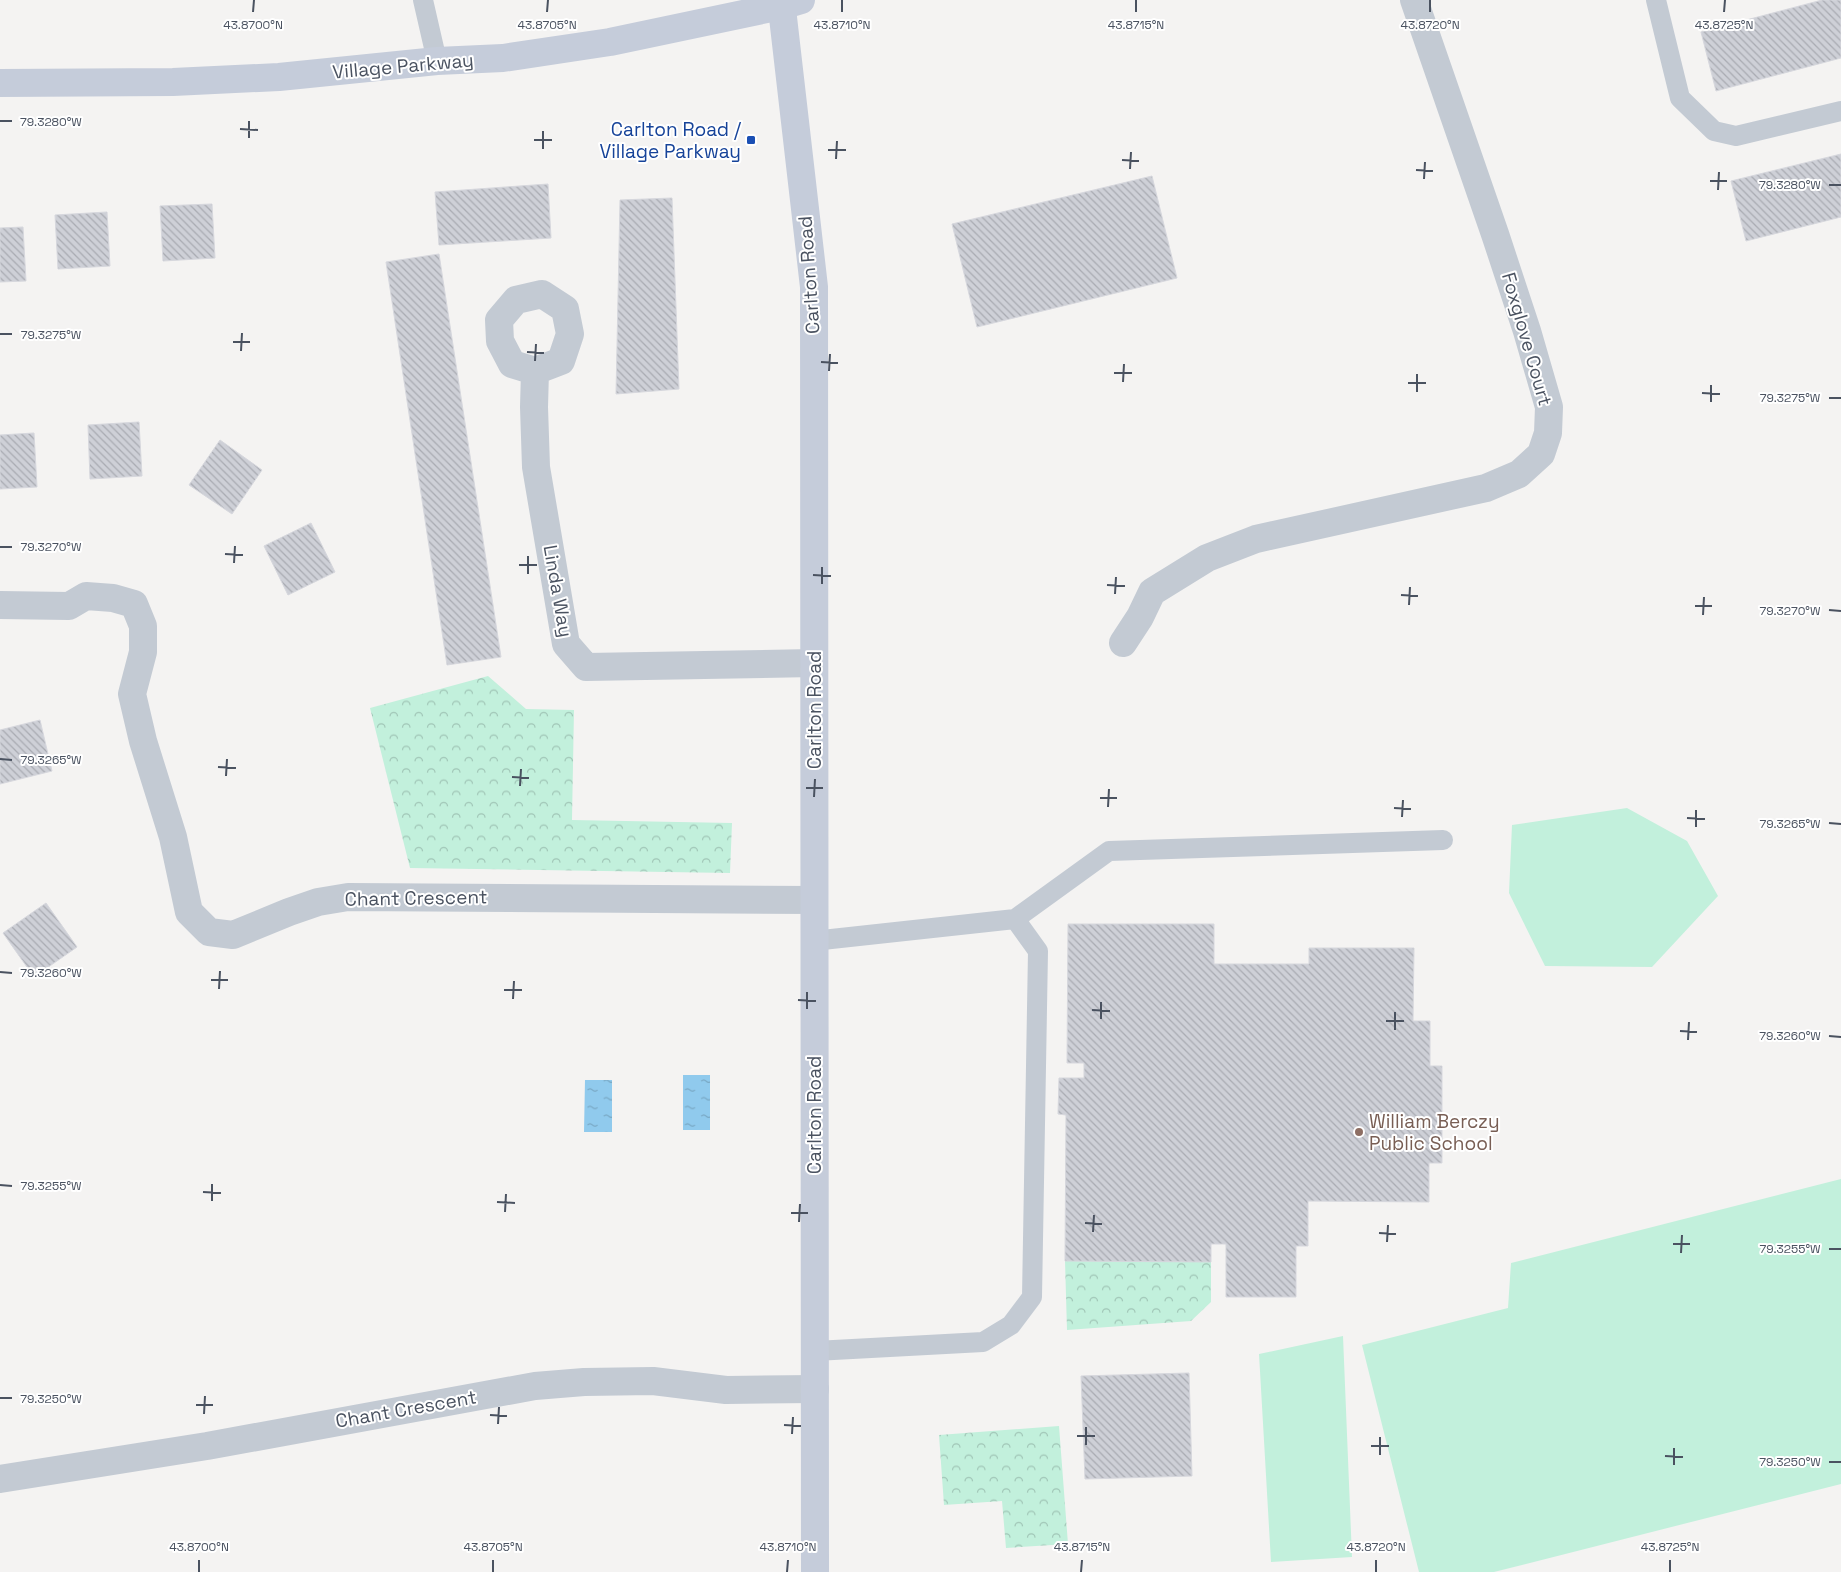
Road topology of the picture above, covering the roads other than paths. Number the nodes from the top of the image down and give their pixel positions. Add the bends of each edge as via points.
1 (423, 0) edge
2 (1414, 0) edge
3 (1656, 0) edge
4 (788, 2) edge
5 (437, 61) junction
6 (0, 83) edge
7 (1841, 110) edge
8 (535, 371) dead end
9 (0, 605) edge
10 (1123, 643) dead end
11 (814, 663) junction
12 (1443, 840) dead end
13 (814, 900) junction
14 (1015, 919) junction
15 (813, 941) junction
16 (815, 1351) junction
17 (815, 1388) junction
18 (0, 1479) edge
19 (815, 1572) edge

1 - 5 lane
2 - 10 street, Foxglove Court via 1543,383 1549,407 1548,433 1541,454 1519,474 1486,488 1256,539 1207,558 1152,592
3 - 7 lane via 1680,98 1714,131 1736,136
4 - 5 main road, Village Parkway via 610,42 503,58
4 - 11 main road, Carlton Road via 814,287
5 - 6 main road, Village Parkway via 279,77 173,82
8 - 11 street, Linda Way via 536,466 566,644 586,667
9 - 13 street, Chant Crescent via 69,606 86,596 134,604 143,626 143,652 132,694 172,837 189,912 209,932 233,935 318,902 348,897
11 - 13 main road, Carlton Road
12 - 14 lane via 1109,851
13 - 15 main road, Carlton Road
14 - 15 lane
14 - 16 lane via 1038,951 1032,1297 1010,1325 984,1342
15 - 16 main road, Carlton Road
16 - 17 main road, Carlton Road
17 - 18 street, Chant Crescent via 726,1390 653,1381 535,1386 207,1446
17 - 19 main road, Carlton Road

